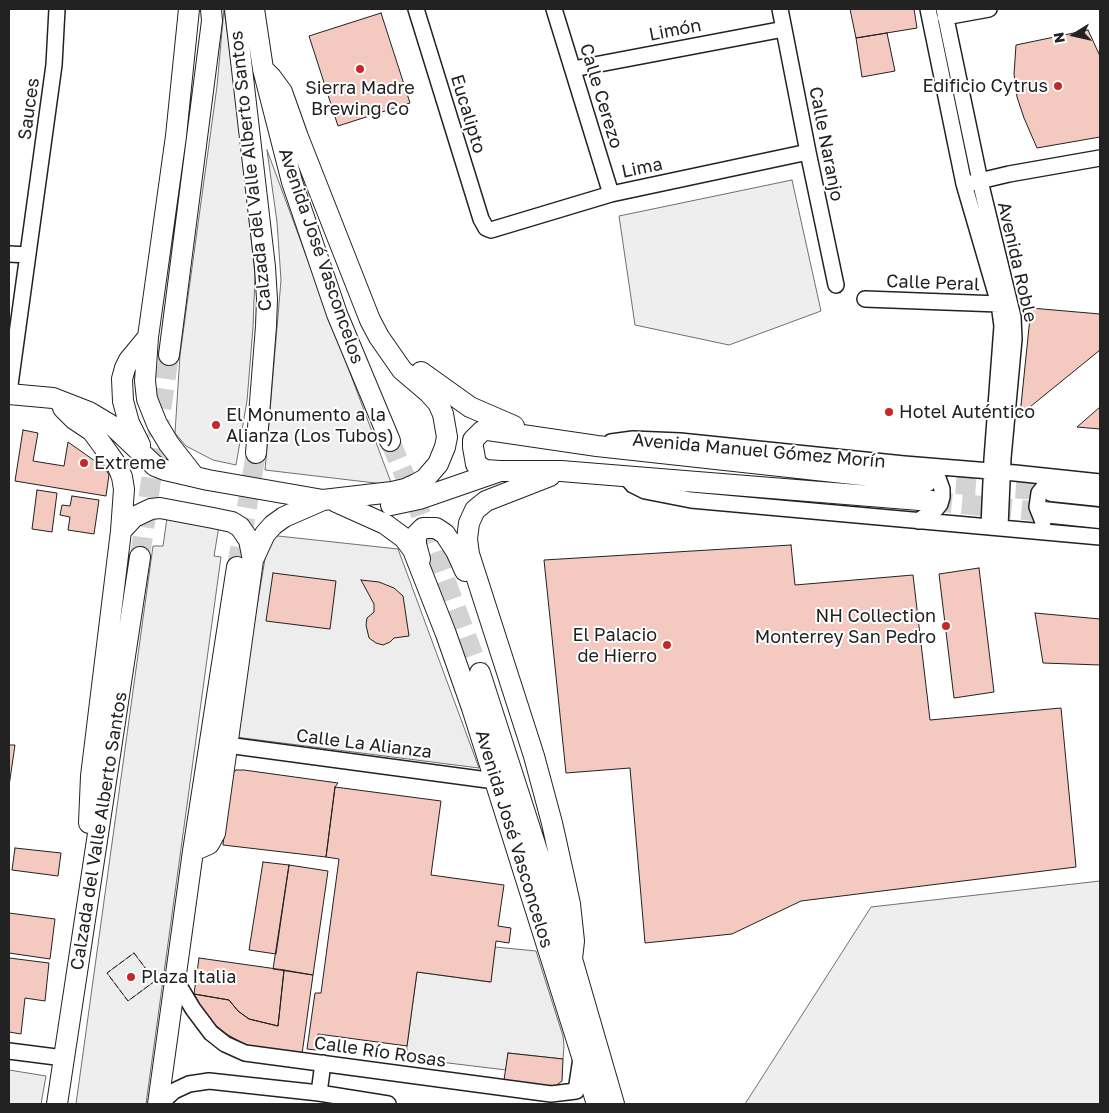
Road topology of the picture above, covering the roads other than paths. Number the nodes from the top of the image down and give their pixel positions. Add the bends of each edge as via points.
1 (57, 9) edge
2 (189, 9) edge
3 (211, 9) edge
4 (234, 9) edge
5 (254, 9) edge
6 (416, 9) edge
7 (554, 9) edge
8 (780, 9) edge
9 (928, 9) edge
10 (989, 9) edge
11 (944, 13) edge
12 (784, 29) junction
13 (263, 69) junction
14 (573, 69) junction
15 (808, 152) junction
16 (1100, 158) edge
17 (980, 181) junction
18 (964, 184) junction
19 (611, 194) junction
20 (486, 228) joint
21 (9, 254) edge
22 (28, 255) junction
23 (836, 286) dead end
24 (865, 299) dead end
25 (999, 304) junction
26 (148, 337) junction
27 (388, 350) junction
28 (169, 355) tunnel mouth
29 (9, 393) edge
30 (53, 398) junction
31 (544, 437) junction
32 (390, 441) tunnel mouth
33 (256, 453) tunnel mouth
34 (148, 460) junction
35 (500, 471) junction
36 (561, 471) junction
37 (997, 472) junction
38 (924, 474) junction
39 (194, 476) junction
40 (626, 477) junction
41 (1100, 482) edge
42 (1057, 484) junction
43 (1100, 496) edge
44 (329, 501) junction
45 (932, 501) tunnel mouth
46 (1043, 512) tunnel mouth
47 (1100, 518) edge
48 (918, 521) junction
49 (995, 527) junction
50 (122, 531) junction
51 (1058, 533) junction
52 (1100, 537) edge
53 (140, 557) tunnel mouth
54 (245, 564) junction
55 (424, 575) junction
56 (491, 627) junction
57 (480, 673) tunnel mouth
58 (227, 746) junction
59 (495, 780) junction
60 (192, 851) junction
61 (94, 857) junction
62 (572, 959) junction
63 (175, 979) junction
64 (9, 1051) edge
65 (582, 1054) junction
66 (64, 1058) junction
67 (323, 1063) junction
68 (319, 1093) junction
69 (575, 1098) edge
70 (551, 1099) edge
71 (57, 1104) edge
72 (159, 1104) edge
73 (388, 1104) edge
74 (597, 1104) edge
75 (614, 1104) edge

1 - 22 street, Sauces via 54,65
2 - 26 main road via 176,136
3 - 28 main road, Calzada del Valle Alberto Santos
4 - 33 main road, Calzada del Valle Alberto Santos via 267,299
5 - 13 main road, Avenida José Vasconcelos
6 - 20 street, Eucalipto
7 - 14 street, Calle Cerezo
8 - 12 street, Calle Naranjo
9 - 18 street, Avenida Roble
10 - 11 street
11 - 17 street, Avenida Roble
12 - 14 street, Limón
12 - 15 street, Calle Naranjo
13 - 27 main road via 282,92 364,308
13 - 32 main road, Avenida José Vasconcelos via 294,189 338,314
14 - 19 street, Calle Cerezo
15 - 19 street, Lima
15 - 23 street, Calle Naranjo
16 - 17 street
17 - 18 street
17 - 37 street, Avenida Roble via 1014,326
18 - 25 street, Avenida Roble
19 - 20 street, Lima via 497,230
21 - 22 street
22 - 29 street, Sauces
24 - 25 street, Calle Peral
25 - 37 street, Avenida Roble via 1002,326
26 - 34 main road via 124,368 122,388 129,423
26 - 39 main road via 145,381 149,406 169,444
27 - 31 main road via 470,407
27 - 44 main road via 402,370 438,402 447,437 442,456 434,471 405,490
29 - 30 main road, Avenida Manuel Gómez Morín
30 - 34 main road, Avenida Manuel Gómez Morín via 89,412 114,427
30 - 50 main road via 92,431 118,467 124,489
31 - 35 main road via 488,430 478,434 472,447 476,464 485,470
31 - 38 main road, Avenida Manuel Gómez Morín via 598,446
34 - 39 main road, Avenida Manuel Gómez Morín via 165,470
35 - 36 main road, Avenida Manuel Gómez Morín
35 - 44 main road, Avenida Manuel Gómez Morín via 394,505
36 - 40 main road, Avenida Manuel Gómez Morín
36 - 56 main road via 486,502 475,510 469,524 469,554
37 - 38 street, Avenida Manuel Gómez Morín
37 - 42 street, Avenida Manuel Gómez Morín
37 - 49 street, Avenida Roble
38 - 48 street via 938,478 942,497 936,509
39 - 44 main road, Avenida Manuel Gómez Morín
40 - 45 main road, Avenida Manuel Gómez Morín
40 - 48 street, Avenida Manuel Gómez Morín via 633,486 669,497
41 - 42 street, Avenida Manuel Gómez Morín
42 - 43 main road, Avenida Manuel Gómez Morín
42 - 51 street via 1043,488 1037,499 1042,521
44 - 54 main road via 273,524
44 - 55 main road via 397,532 413,550
46 - 47 main road
48 - 49 street, Avenida Manuel Gómez Morín
49 - 51 street, Avenida Manuel Gómez Morín
50 - 54 main road via 134,517 160,508 232,522 249,540
50 - 61 main road via 89,796 89,832
51 - 52 street, Avenida Manuel Gómez Morín
53 - 61 main road, Calzada del Valle Alberto Santos
54 - 58 main road
54 - 60 main road
55 - 56 main road via 416,535 423,528 436,528 445,534 456,551
55 - 59 main road, Avenida José Vasconcelos
56 - 62 main road via 534,756 552,823 570,904
57 - 62 main road, Avenida José Vasconcelos
58 - 59 street, Calle La Alianza
58 - 60 main road via 215,833 209,844
59 - 65 main road, Avenida José Vasconcelos
60 - 63 main road
61 - 66 main road, Calzada del Valle Alberto Santos
62 - 75 main road, Avenida José Vasconcelos
63 - 67 street, Calle Río Rosas via 211,1033 225,1044 245,1053
63 - 72 main road
64 - 66 street
65 - 69 street, Calle Río Rosas
65 - 74 main road, Avenida José Vasconcelos
66 - 71 main road, Calzada del Valle Alberto Santos
67 - 68 street
67 - 70 street, Calle Río Rosas
68 - 72 street via 209,1081 189,1084
68 - 73 street
69 - 70 street, Calle Río Rosas

